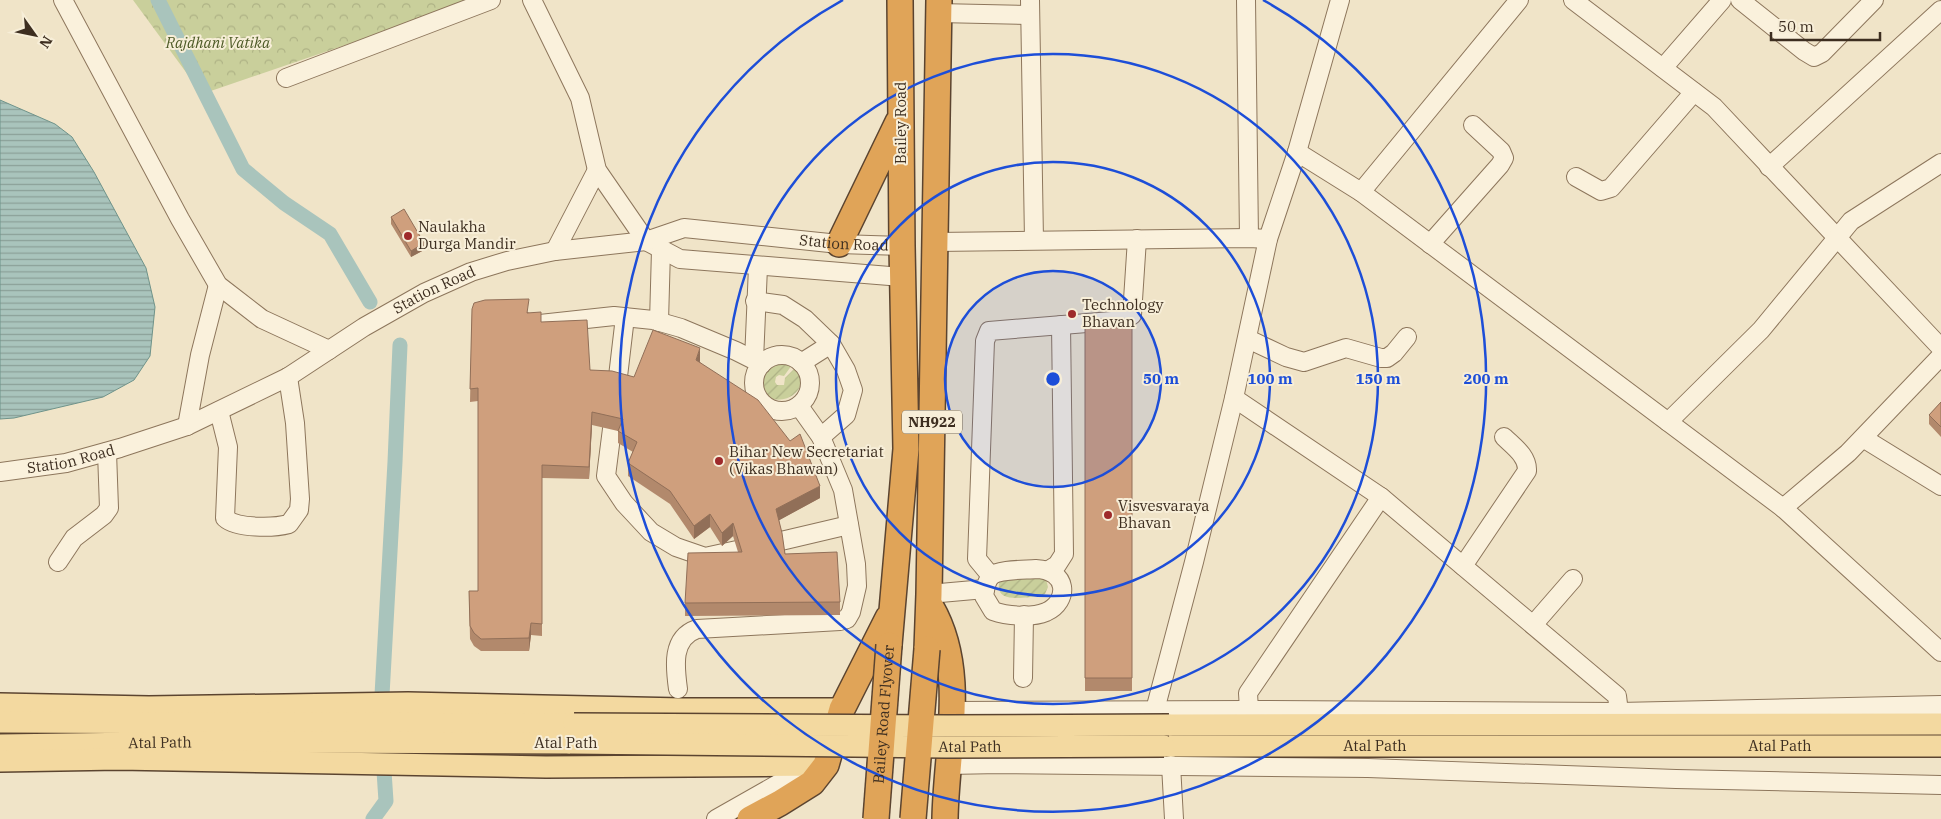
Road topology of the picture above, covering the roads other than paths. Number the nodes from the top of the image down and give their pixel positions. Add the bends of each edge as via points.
1 (63, 0) edge
2 (491, 0) edge
3 (532, 0) edge
4 (900, 0) edge
5 (912, 0) edge
6 (1246, 0) edge
7 (1340, 0) edge
8 (1519, 0) edge
9 (1573, 0) edge
10 (1722, 0) edge
11 (1740, 0) edge
12 (1874, 0) edge
13 (939, 7) edge
14 (1030, 7) edge
15 (1941, 10) edge
16 (900, 32) junction
17 (1663, 68) junction
18 (286, 78) dead end
19 (1694, 92) junction
20 (901, 116) junction
21 (1473, 125) dead end
22 (1297, 152) junction
23 (1941, 163) edge
24 (1769, 167) junction
25 (597, 170) junction
26 (1576, 177) dead end
27 (1361, 192) junction
28 (1248, 238) junction
29 (1837, 238) junction
30 (1137, 239) junction
31 (1268, 239) junction
32 (1034, 240) junction
33 (646, 242) junction
34 (935, 242) junction
35 (839, 244) junction
36 (1430, 244) junction
37 (902, 246) junction
38 (661, 250) junction
39 (555, 251) junction
40 (758, 266) junction
41 (902, 277) junction
42 (218, 285) junction
43 (755, 301) junction
44 (625, 316) junction
45 (659, 322) junction
46 (540, 324) edge
47 (1061, 325) junction
48 (1407, 337) dead end
49 (1248, 340) junction
50 (831, 344) junction
51 (1941, 348) edge
52 (329, 350) junction
53 (1941, 356) edge
54 (758, 362) junction
55 (801, 363) junction
56 (288, 377) junction
57 (617, 385) edge
58 (1234, 398) junction
59 (799, 406) junction
60 (219, 411) junction
61 (1668, 422) junction
62 (187, 426) junction
63 (612, 429) edge
64 (821, 437) junction
65 (1504, 437) dead end
66 (1863, 438) junction
67 (107, 452) junction
68 (0, 472) edge
69 (1941, 486) edge
70 (1381, 498) junction
71 (1783, 508) junction
72 (849, 525) junction
73 (781, 541) edge
74 (738, 550) edge
75 (58, 562) dead end
76 (1463, 566) junction
77 (1048, 570) junction
78 (1573, 579) dead end
79 (988, 583) junction
80 (929, 605) junction
81 (892, 611) junction
82 (1024, 615) junction
83 (1533, 624) junction
84 (1941, 652) edge
85 (1023, 678) dead end
86 (678, 689) dead end
87 (0, 704) edge
88 (1941, 705) edge
89 (842, 709) junction
90 (1248, 710) junction
91 (952, 711) junction
92 (997, 711) junction
93 (1619, 712) junction
94 (1162, 718) junction
95 (0, 722) edge
96 (413, 722) junction
97 (1941, 724) edge
98 (348, 733) junction
99 (572, 733) junction
100 (0, 744) edge
101 (1941, 746) edge
102 (1167, 755) junction
103 (0, 761) edge
104 (1000, 764) junction
105 (948, 766) junction
106 (819, 774) junction
107 (1941, 785) edge
108 (716, 819) edge
109 (750, 819) edge
110 (876, 819) edge
111 (913, 819) edge
112 (932, 819) edge
113 (945, 819) edge
114 (1174, 819) edge

1 - 42 street
2 - 18 street
3 - 25 street via 580,98
4 - 16 highway, Bailey Road / NH922
5 - 16 highway
6 - 28 street
7 - 22 street
8 - 27 street
9 - 17 street
10 - 17 street
11 - 12 street via 1814,57 1822,53
13 - 14 street
13 - 34 highway, NH922
14 - 32 street
15 - 24 street
16 - 20 highway, Bailey Road / NH922
17 - 19 street
19 - 24 street via 1714,107
19 - 26 street via 1610,188 1601,191
20 - 35 highway
20 - 37 highway, Bailey Road / NH922
21 - 36 street via 1501,151 1504,158
22 - 27 street
22 - 31 street
23 - 29 street via 1851,222
24 - 29 street
25 - 33 street
25 - 39 street
27 - 36 street
28 - 30 street
28 - 31 street
29 - 51 street
29 - 61 street via 1761,330
30 - 32 street
30 - 47 street via 1132,315 1124,320
31 - 49 street
32 - 34 street
33 - 35 street, Station Road via 684,228
33 - 38 street
33 - 39 street, Station Road
34 - 80 highway, NH922
35 - 37 street, Station Road
36 - 61 street
37 - 41 highway, NH922
38 - 40 street via 680,259
38 - 45 street
39 - 52 street, Station Road via 507,261 453,279 389,312
40 - 41 street
40 - 43 street
41 - 81 highway, NH922 via 906,449
42 - 52 street via 262,319
42 - 62 street via 196,373
43 - 50 street via 783,305 806,319
43 - 54 street
44 - 45 street
44 - 46 street
44 - 57 street
45 - 54 street via 736,350
47 - 77 street via 1064,554
47 - 79 street via 989,331 985,341 977,559
48 - 49 street via 1387,358 1346,348 1304,362
49 - 58 street
50 - 55 street
50 - 64 street via 846,370 852,390 846,415
52 - 56 street, Station Road
53 - 66 street
54 - 55 street via 784,356
54 - 59 street via 754,383 766,407 784,411
55 - 59 street via 807,370 810,388
56 - 60 street, Station Road
56 - 60 street via 300,499 299,510 289,524 237,525 225,518 228,447
58 - 70 street
58 - 94 street via 1194,562
59 - 64 street
60 - 62 street, Station Road
61 - 71 street
62 - 67 street, Station Road
63 - 74 street via 606,476 624,503 651,532 676,547 705,557
64 - 72 street via 843,490
65 - 76 street via 1525,458 1527,471
66 - 69 street
66 - 71 street
67 - 68 street, Station Road via 66,463
67 - 75 street via 109,508 74,538
70 - 76 street
70 - 90 street via 1248,694
71 - 84 street
72 - 73 street
72 - 86 street via 857,586 852,612 847,619 689,632 680,642 676,654
76 - 83 street
77 - 79 street via 1005,572
77 - 82 street via 1060,580 1059,599 1045,612
78 - 83 street
79 - 80 street
79 - 82 street via 984,596 993,611
80 - 91 highway via 941,624 951,665
80 - 111 highway, NH922, bridge
80 - 112 highway via 940,651
81 - 89 highway
81 - 110 highway, Bailey Road Flyover / NH922, bridge
82 - 85 street
83 - 93 street via 1617,696
87 - 96 main road via 149,707 363,703
88 - 93 street
89 - 96 main road via 682,709
89 - 106 highway
90 - 93 street
90 - 94 street
91 - 92 street
91 - 105 highway
92 - 94 street
92 - 104 street
94 - 97 main road, Atal Path
94 - 99 main road, Atal Path, bridge via 948,726
95 - 98 main road, Atal Path
96 - 98 main road, Atal Path
96 - 99 main road, Atal Path
98 - 100 main road, Atal Path
99 - 102 main road, Atal Path, bridge
101 - 102 main road, Atal Path
102 - 104 street
102 - 107 street via 1359,768
102 - 114 street
103 - 106 main road via 119,759
104 - 105 street
105 - 113 highway
106 - 108 street via 790,777
106 - 109 highway via 780,803

